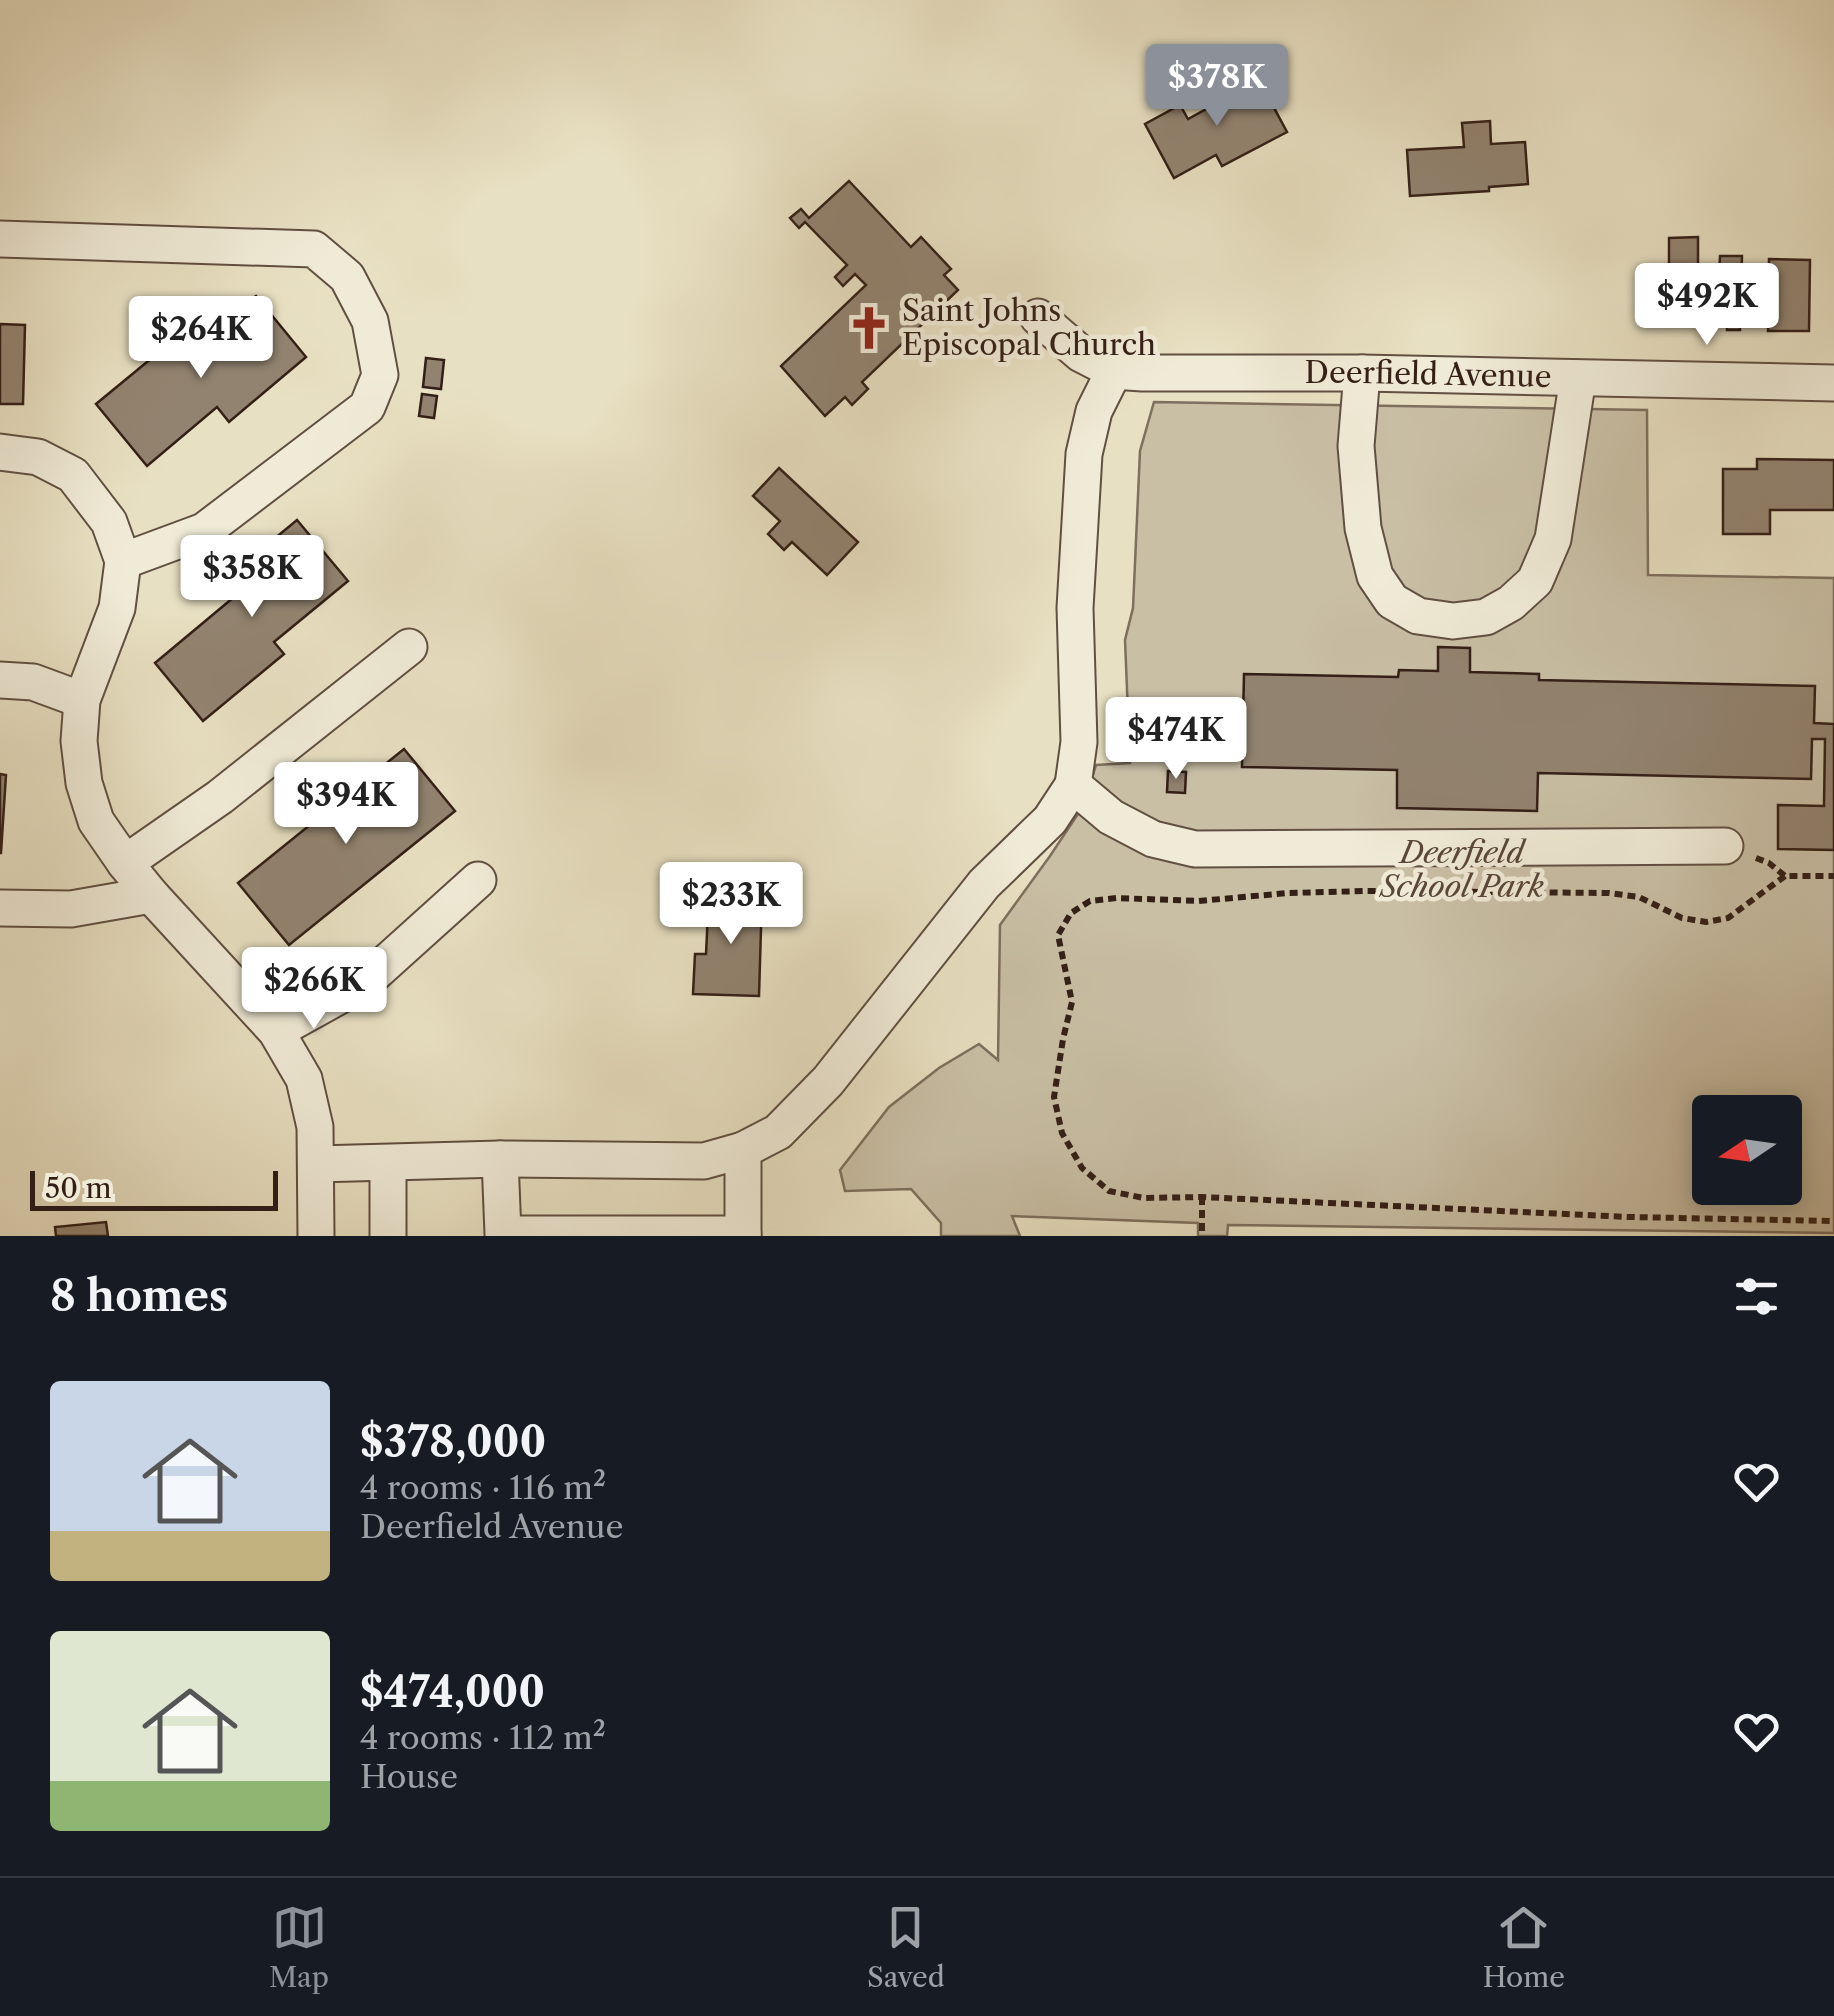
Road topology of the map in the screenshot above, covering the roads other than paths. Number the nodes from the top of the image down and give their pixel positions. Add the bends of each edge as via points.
1 (0, 239) edge
2 (1038, 318) dead end
3 (1114, 371) junction
4 (1362, 373) junction
5 (1578, 378) junction
6 (1834, 382) edge
7 (0, 452) edge
8 (123, 561) junction
9 (409, 647) dead end
10 (0, 680) edge
11 (82, 700) junction
12 (1073, 785) junction
13 (1724, 846) road end
14 (124, 863) junction
15 (478, 880) dead end
16 (150, 895) junction
17 (0, 908) edge
18 (276, 1031) junction
19 (742, 1150) junction
20 (500, 1160) junction
21 (388, 1163) junction
22 (316, 1164) junction
23 (743, 1235) edge
24 (316, 1236) edge
25 (388, 1236) edge

1 - 8 street via 314,249 347,276 370,321 380,375 367,407 204,531
2 - 3 street, Deerfield Avenue
3 - 4 street, Deerfield Avenue
3 - 12 street via 1094,410 1084,454
4 - 5 street, Deerfield Avenue
4 - 5 street via 1356,446 1375,576 1392,601 1418,616 1453,621 1486,618 1534,581 1553,539
5 - 6 street, Deerfield Avenue
7 - 8 street via 38,457 73,475 108,522
8 - 11 street via 117,608
9 - 14 street via 220,798
10 - 11 street via 33,682
11 - 14 street via 84,783 96,821
12 - 13 street via 1152,839 1195,848
12 - 19 street via 1050,820 984,884 828,1081 778,1132
14 - 16 street
15 - 18 street via 366,981
16 - 17 street via 71,909
16 - 18 street
18 - 22 street via 304,1080
19 - 20 street via 704,1162
19 - 23 street
20 - 21 street
20 - 23 street via 503,1234
21 - 22 street
21 - 25 street
22 - 24 street

